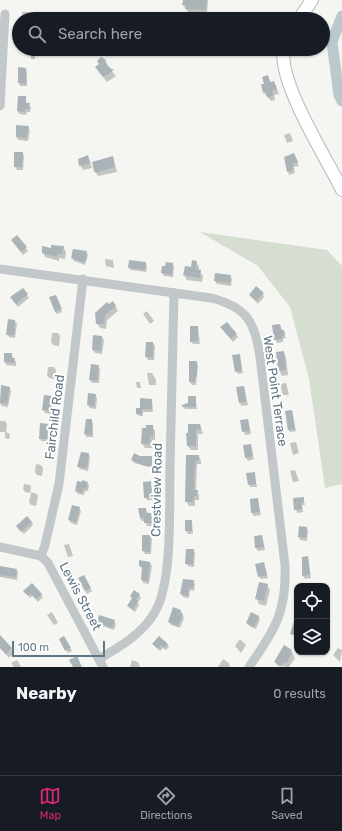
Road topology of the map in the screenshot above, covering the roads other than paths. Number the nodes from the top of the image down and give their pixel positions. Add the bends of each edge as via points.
1 (312, 0) edge
2 (304, 12) edge
3 (5, 14) dead end
4 (284, 56) edge
5 (0, 106) edge
6 (342, 190) edge
7 (0, 269) edge
8 (83, 280) junction
9 (174, 293) junction
10 (0, 547) edge
11 (41, 556) junction
12 (101, 663) edge
13 (249, 667) edge

1 - 2 main road
3 - 5 street
4 - 6 main road via 284,70 304,120
7 - 8 street, West Point Terrace
8 - 9 street, West Point Terrace
8 - 11 street, Fairchild Road via 59,484
9 - 12 street, Crestview Road via 169,517 165,579 156,610 146,624
9 - 13 street, West Point Terrace via 211,298 234,305 249,320 258,342 286,586 275,627
10 - 11 street, Lewis Street
11 - 12 street, Lewis Street via 54,572

